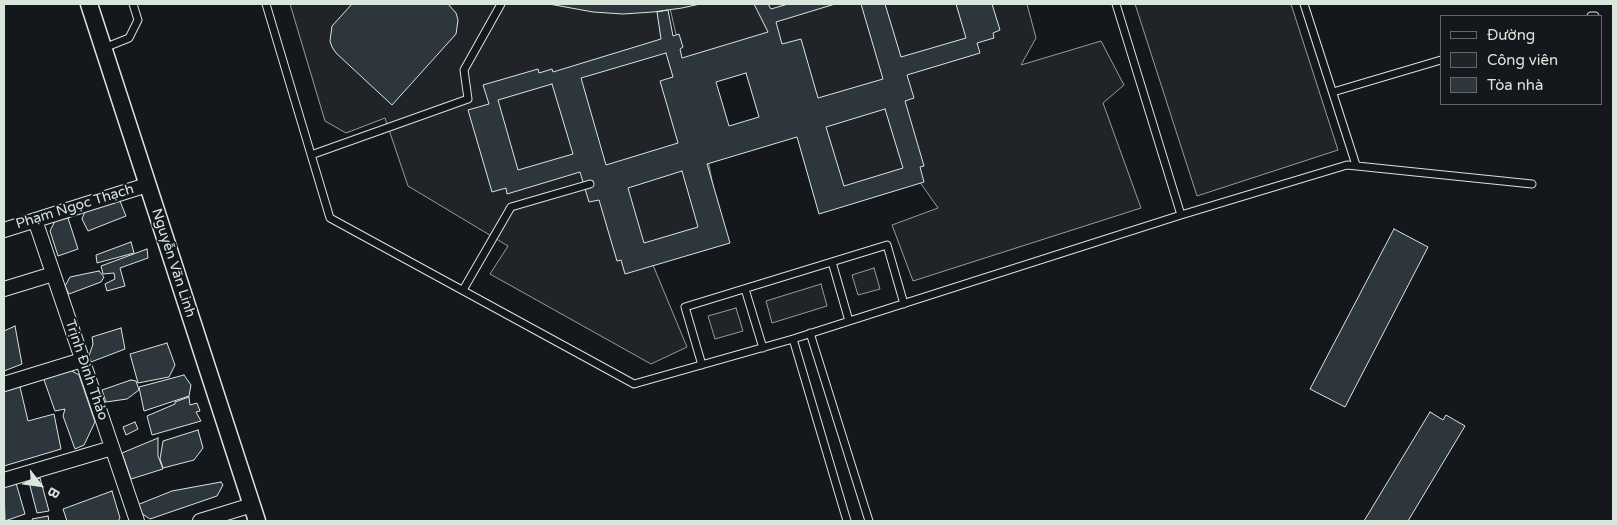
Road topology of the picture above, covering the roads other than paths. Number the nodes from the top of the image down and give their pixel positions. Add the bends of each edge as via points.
1 (89, 4) edge
2 (133, 4) edge
3 (266, 4) edge
4 (501, 4) edge
5 (1116, 4) edge
6 (1304, 4) edge
7 (103, 48) junction
8 (1440, 60) edge
9 (1332, 92) junction
10 (311, 155) junction
11 (1356, 165) junction
12 (590, 184) dead end
13 (1532, 184) dead end
14 (147, 185) junction
15 (1181, 215) junction
16 (35, 220) junction
17 (4, 230) edge
18 (832, 262) junction
19 (53, 274) junction
20 (4, 289) edge
21 (745, 289) junction
22 (463, 290) junction
23 (904, 304) junction
24 (849, 321) junction
25 (810, 334) junction
26 (793, 339) junction
27 (763, 348) junction
28 (82, 360) junction
29 (702, 365) junction
30 (4, 384) edge
31 (112, 448) junction
32 (4, 480) edge
33 (252, 505) junction
34 (137, 521) edge
35 (200, 521) edge
36 (258, 521) edge
37 (847, 521) edge
38 (869, 521) edge

1 - 7 street, Nguyễn Văn Linh
2 - 7 lane via 138,20 129,38
3 - 10 lane
4 - 10 lane via 464,70 468,99
5 - 15 lane
6 - 9 lane
7 - 14 street, Nguyễn Văn Linh
8 - 9 lane
9 - 11 lane
10 - 22 lane via 330,218
11 - 13 lane
11 - 15 lane via 1346,165
12 - 22 lane via 510,207
14 - 16 street, Phạm Ngọc Thạch
14 - 33 street, Nguyễn Văn Linh
15 - 23 lane
16 - 17 street, Phạm Ngọc Thạch
16 - 19 street, Trịnh Đình Thảo
18 - 21 lane
18 - 23 lane via 887,246
18 - 24 lane
19 - 20 street
19 - 28 street, Trịnh Đình Thảo
21 - 27 lane
21 - 29 lane via 685,307
22 - 29 lane via 634,384
23 - 24 lane
24 - 25 lane
25 - 26 lane
25 - 38 lane
26 - 27 lane
26 - 37 lane
27 - 29 lane
28 - 30 street
28 - 31 street, Trịnh Đình Thảo
31 - 32 street
31 - 34 street, Trịnh Đình Thảo
33 - 35 street
33 - 36 street, Nguyễn Văn Linh

